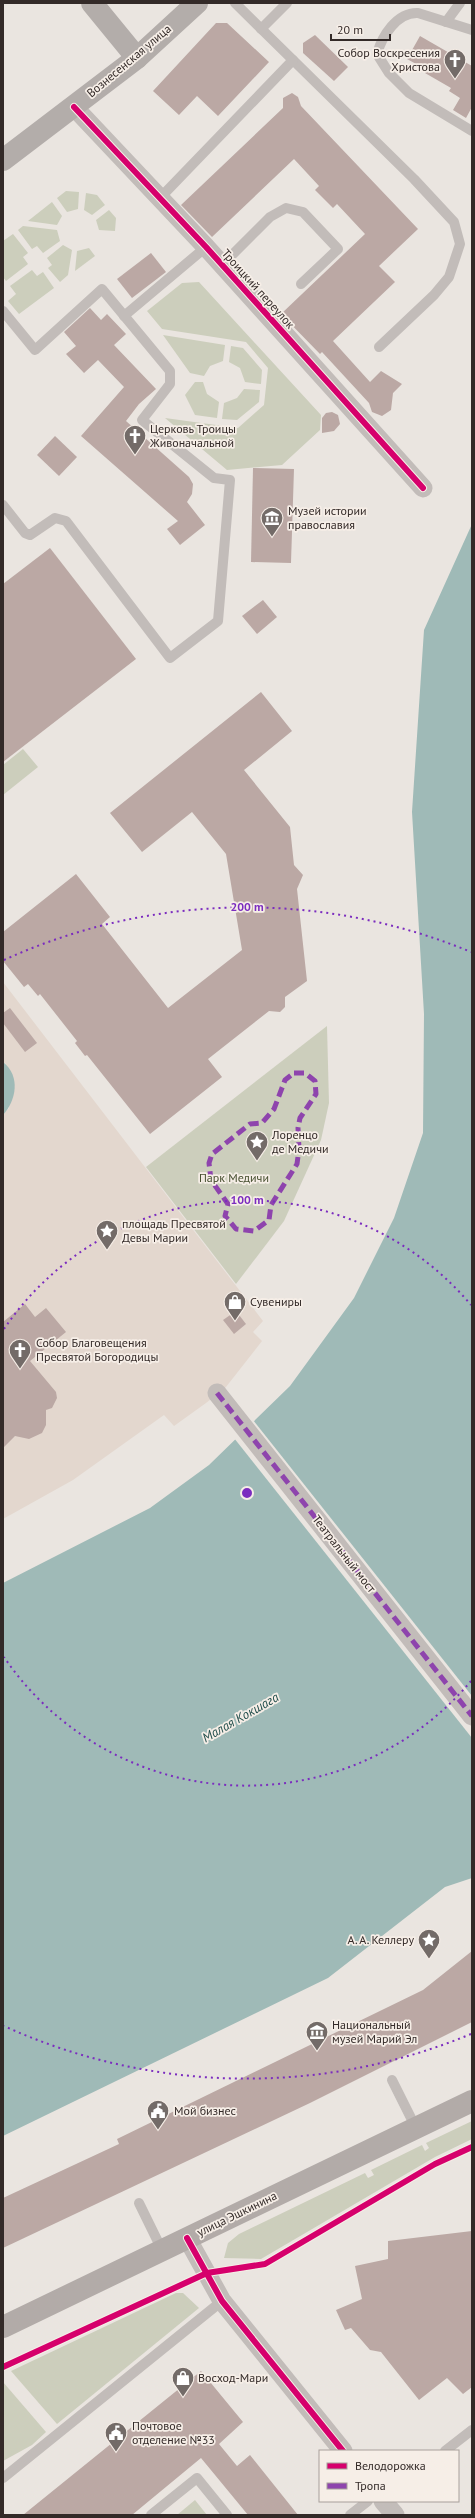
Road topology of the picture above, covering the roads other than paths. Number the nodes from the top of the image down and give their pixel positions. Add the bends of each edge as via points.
1 (92, 3) edge
2 (197, 3) edge
3 (235, 3) edge
4 (287, 3) edge
5 (460, 3) edge
6 (446, 22) junction
7 (260, 28) junction
8 (472, 30) edge
9 (137, 58) junction
10 (293, 60) junction
11 (74, 106) junction
12 (472, 131) edge
13 (3, 160) edge
14 (160, 198) junction
15 (206, 247) junction
16 (222, 265) junction
17 (301, 284) dead end
18 (3, 311) edge
19 (124, 316) junction
20 (380, 347) dead end
21 (423, 488) dead end
22 (3, 505) edge
23 (217, 1393) dead end
24 (472, 1716) edge
25 (392, 2080) dead end
26 (472, 2101) edge
27 (416, 2128) junction
28 (139, 2204) dead end
29 (187, 2238) junction
30 (162, 2250) junction
31 (222, 2301) junction
32 (3, 2328) edge
33 (472, 2430) edge
34 (342, 2450) edge
35 (446, 2450) edge
36 (3, 2478) edge
37 (367, 2502) edge
38 (384, 2502) edge
39 (151, 2515) edge
40 (227, 2515) edge
41 (350, 2515) edge
42 (395, 2515) edge

1 - 9 main road
2 - 9 main road, Вознесенская улица
3 - 7 lane
4 - 7 lane
5 - 6 lane
6 - 8 lane
6 - 12 lane via 418,13 403,15 386,36 377,54 389,73 409,93
7 - 10 lane
9 - 11 main road, Вознесенская улица
10 - 14 lane
10 - 20 lane via 414,179 454,222 459,233 458,255 449,277
11 - 13 main road, Вознесенская улица
11 - 14 street, Троицкий переулок
14 - 15 street, Троицкий переулок
15 - 16 street, Троицкий переулок
15 - 19 lane
16 - 17 lane via 277,211 295,208 304,212 338,249
16 - 21 street, Троицкий переулок
18 - 19 lane via 35,350 102,289
19 - 22 lane via 172,376 170,384 142,420 214,478 230,480 218,621 170,658 66,521 56,518 30,535 25,533
23 - 24 street, Театральный мост
25 - 27 lane
26 - 27 main road, улица Эшкинина
27 - 29 main road, улица Эшкинина
28 - 30 lane
29 - 30 main road, улица Эшкинина
29 - 31 street
30 - 32 main road, улица Эшкинина
31 - 34 street
31 - 36 lane
33 - 35 lane
37 - 41 lane
38 - 42 street
39 - 40 lane via 197,2478

